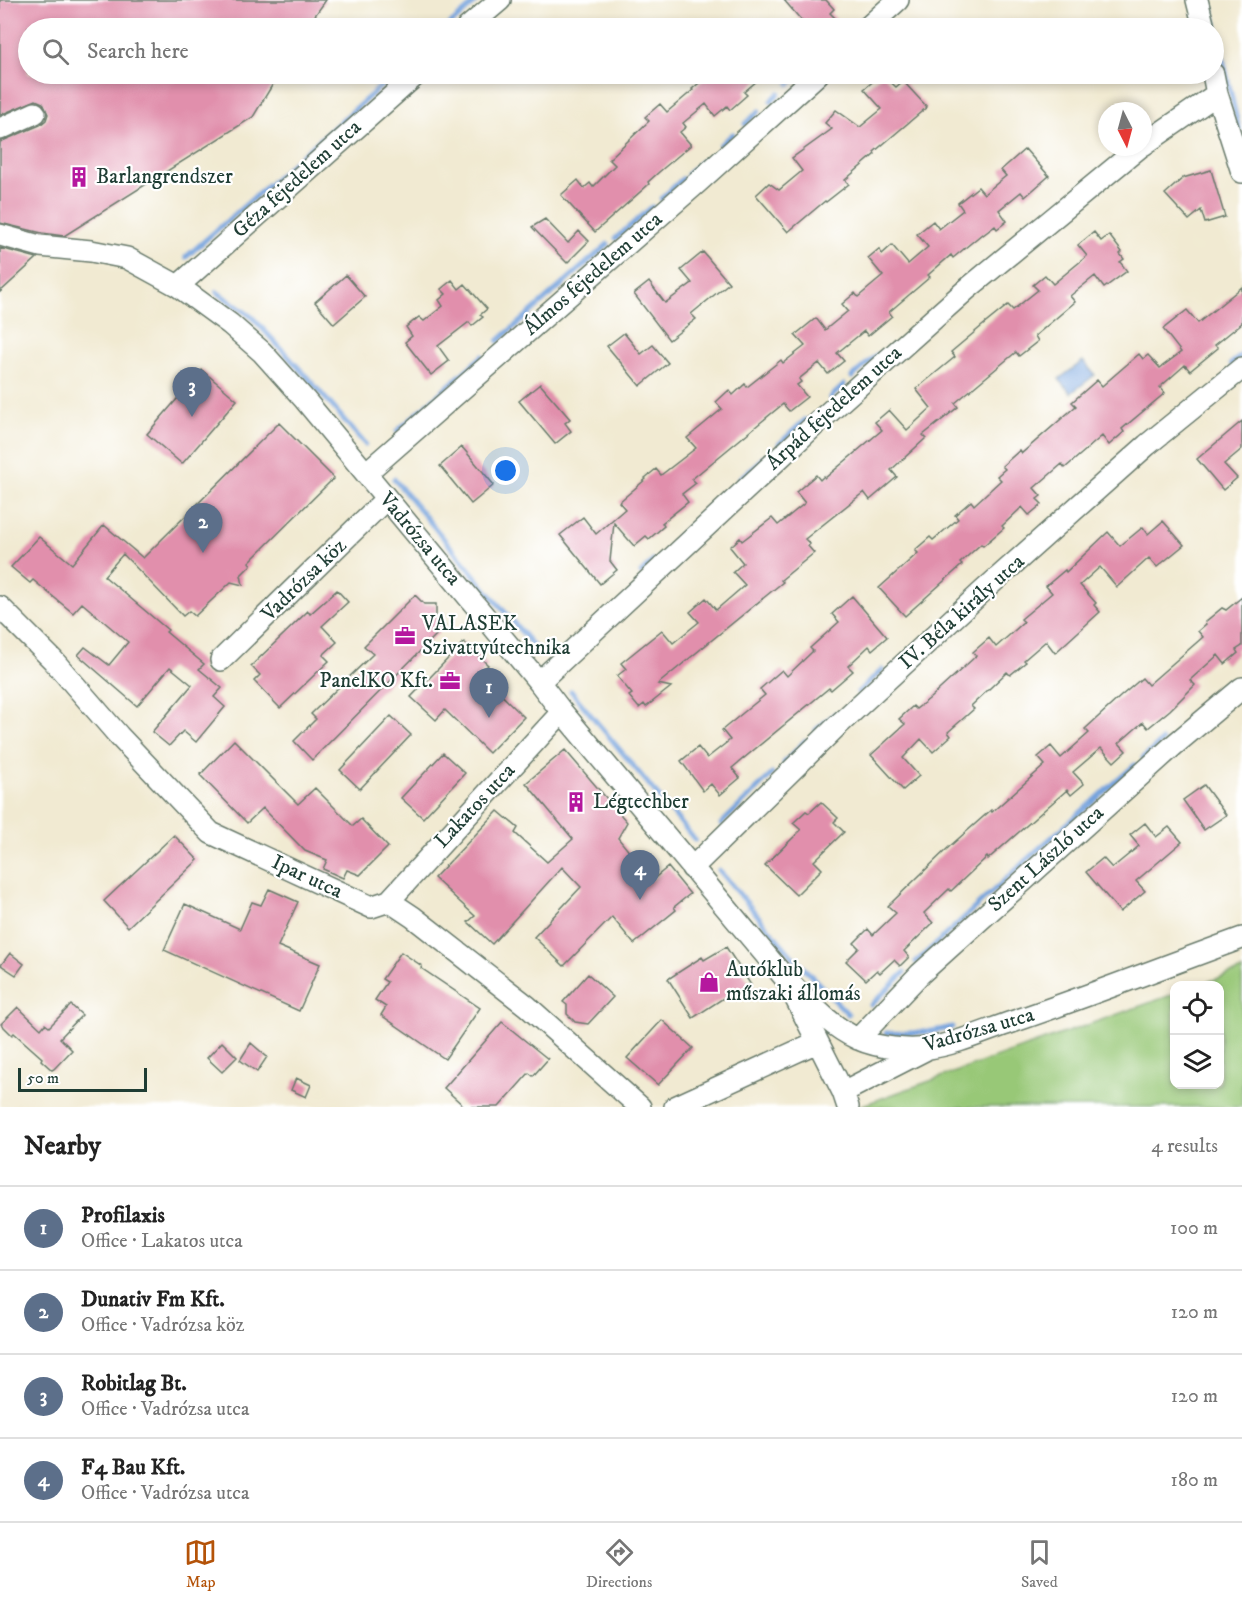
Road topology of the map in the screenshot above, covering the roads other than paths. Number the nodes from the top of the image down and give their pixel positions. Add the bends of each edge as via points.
1 (500, 0) edge
2 (898, 0) edge
3 (1197, 0) edge
4 (479, 18) edge
5 (878, 18) edge
6 (1202, 18) edge
7 (406, 84) edge
8 (807, 84) edge
9 (1215, 84) edge
10 (35, 113) dead end
11 (0, 129) edge
12 (1152, 138) edge
13 (1128, 156) edge
14 (1242, 172) edge
15 (0, 235) edge
16 (178, 286) junction
17 (1242, 368) edge
18 (366, 473) junction
19 (386, 499) junction
20 (0, 608) edge
21 (221, 660) dead end
22 (539, 682) junction
23 (1242, 688) edge
24 (562, 712) junction
25 (692, 868) junction
26 (389, 901) junction
27 (1242, 938) edge
28 (785, 978) junction
29 (858, 1039) junction
30 (818, 1042) junction
31 (929, 1048) junction
32 (850, 1102) edge
33 (640, 1107) edge
34 (675, 1107) edge

1 - 4 street
2 - 5 street
3 - 6 street
7 - 16 street, Géza fejedelem utca
8 - 18 street, Álmos fejedelem utca
9 - 12 street, Árpád fejedelem utca
9 - 14 street
10 - 11 street
13 - 22 street, Árpád fejedelem utca via 966,290 817,423
15 - 16 street, Vadrózsa utca via 40,246 127,258
16 - 18 street, Vadrózsa utca via 262,352
17 - 25 street, IV. Béla király utca via 983,591
18 - 19 street, Vadrózsa utca
19 - 21 street, Vadrózsa köz
19 - 22 street, Vadrózsa utca
20 - 26 street, Ipar utca via 53,660 211,833 371,907
22 - 24 street, Vadrózsa utca
23 - 29 street, Szent László utca via 920,974
24 - 25 street, Vadrózsa utca
24 - 26 street, Lakatos utca
25 - 28 street, Vadrózsa utca
26 - 33 street via 527,1006
27 - 31 street, Vadrózsa utca via 1069,1003
28 - 29 street, Vadrózsa utca via 817,1011
28 - 30 street
29 - 31 street, Vadrózsa utca via 898,1048
30 - 32 street
30 - 34 street
31 - 32 street via 868,1079

